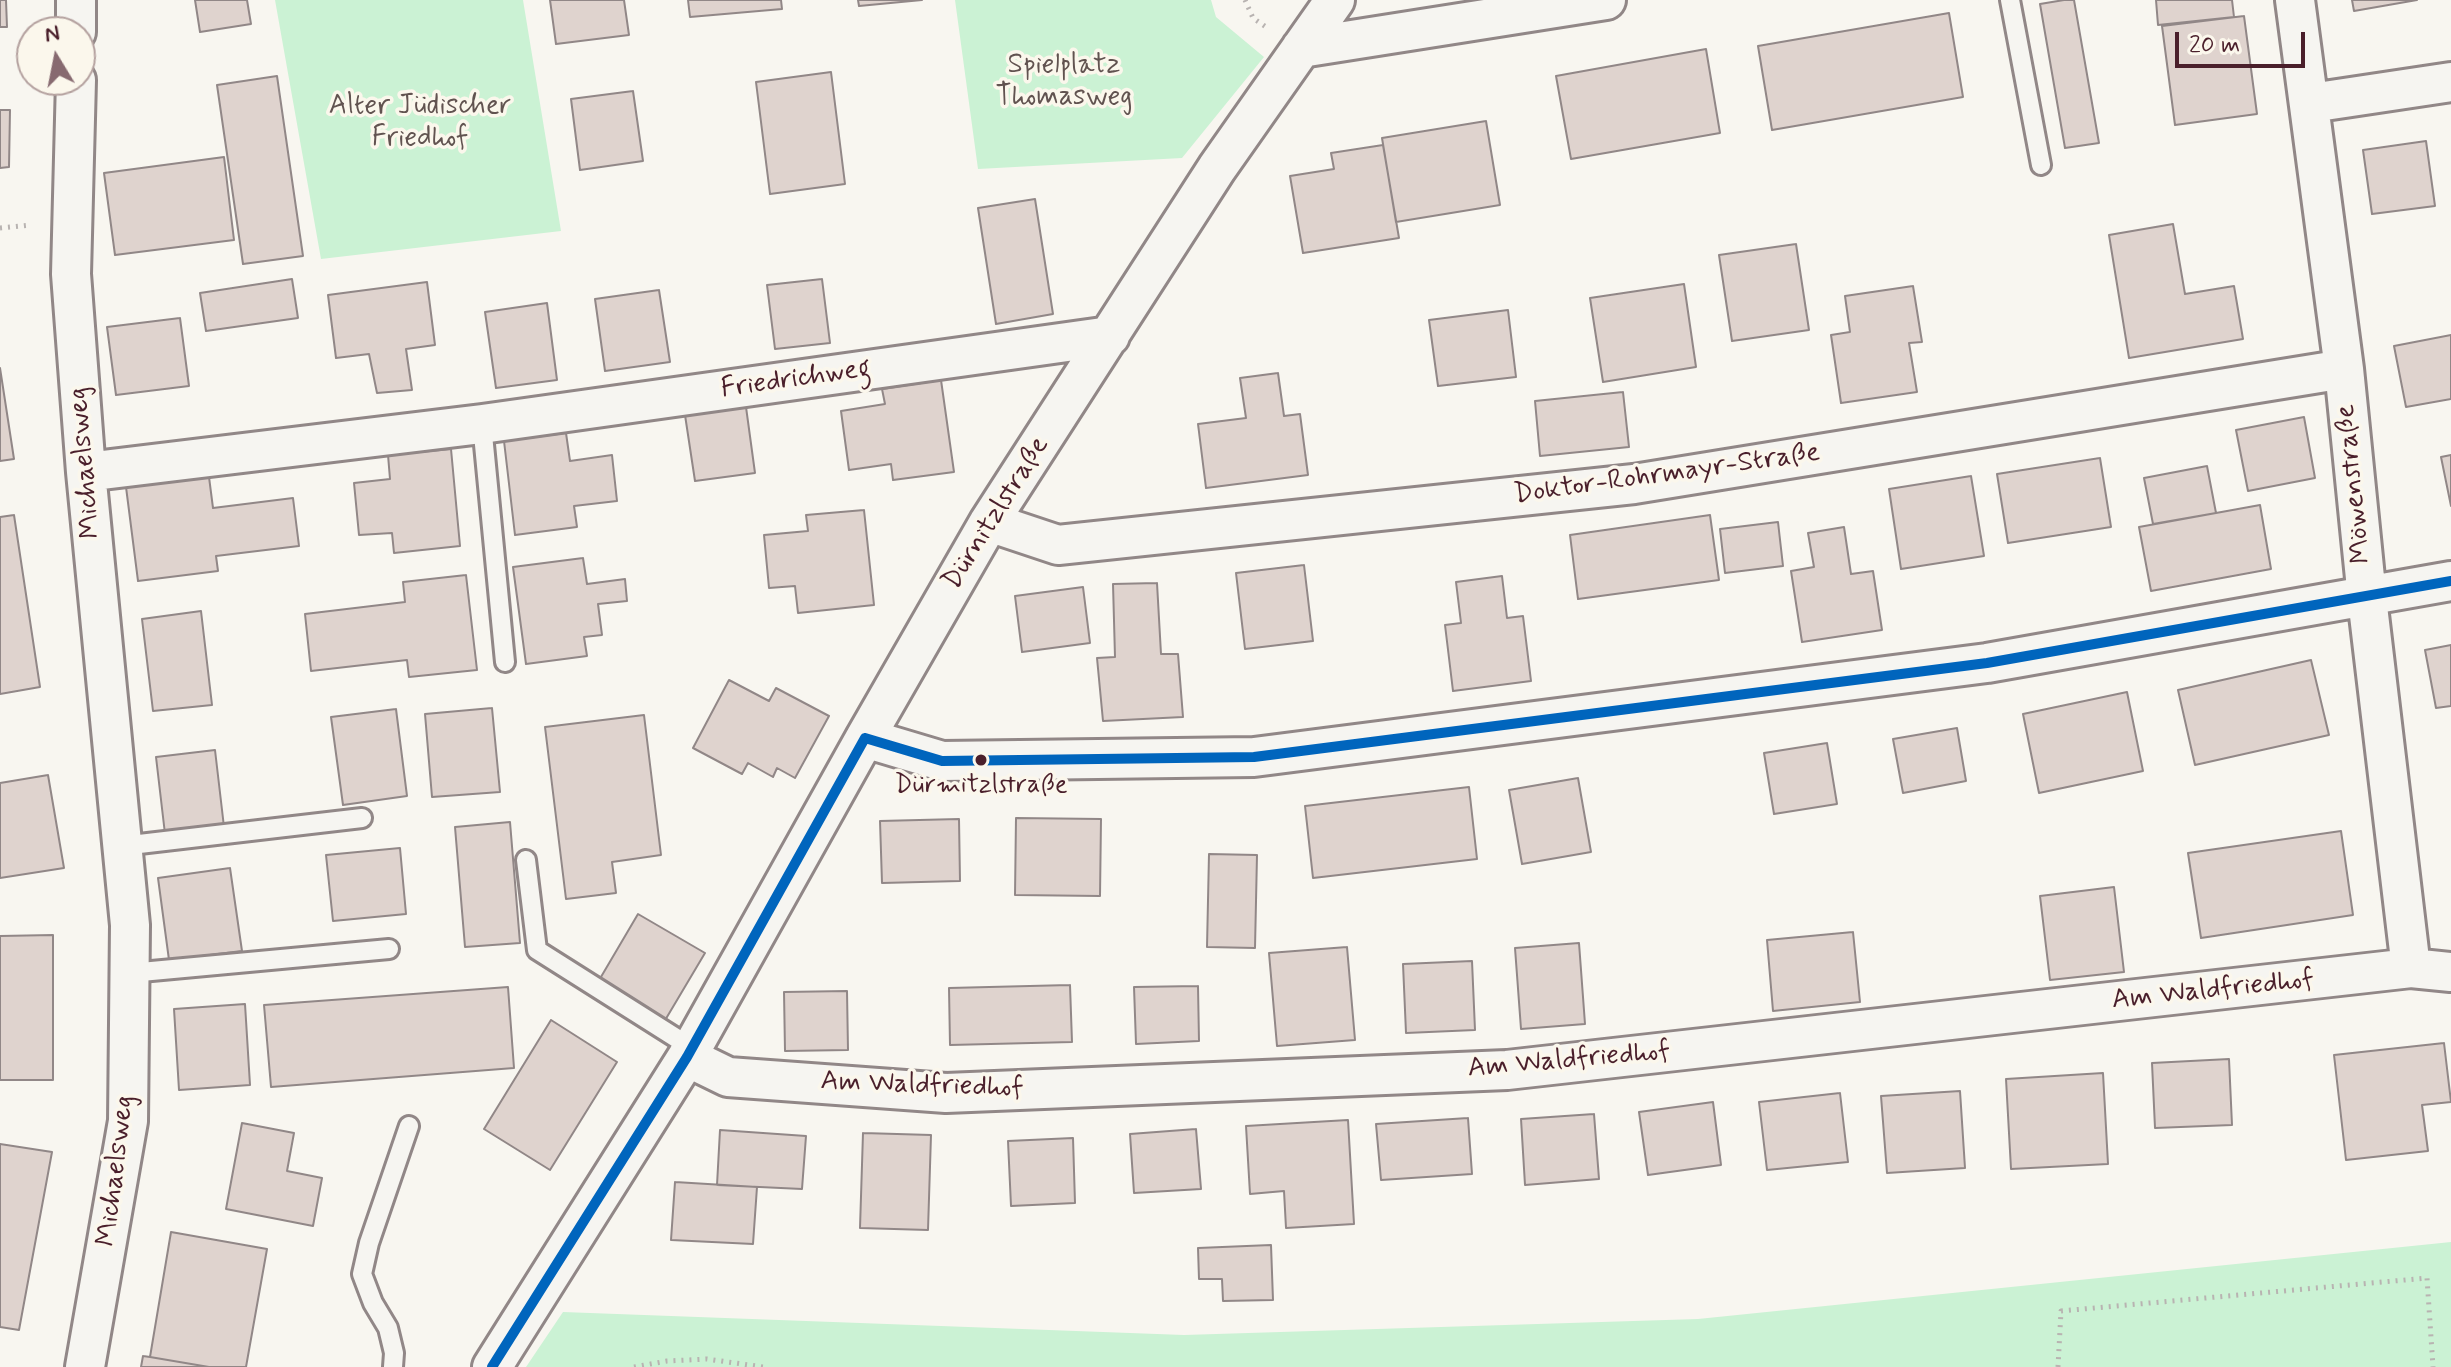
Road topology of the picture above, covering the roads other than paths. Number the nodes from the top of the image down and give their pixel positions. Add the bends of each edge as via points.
1 (1335, 0) edge
2 (1606, 0) edge
3 (2010, 0) edge
4 (2295, 0) edge
5 (1301, 48) junction
6 (2451, 82) edge
7 (76, 96) edge
8 (2311, 103) junction
9 (2041, 165) dead end
10 (1110, 336) junction
11 (2344, 369) junction
12 (482, 424) junction
13 (86, 472) junction
14 (989, 522) junction
15 (2451, 581) edge
16 (2367, 598) junction
17 (505, 662) dead end
18 (865, 738) junction
19 (362, 818) dead end
20 (122, 846) junction
21 (526, 860) dead end
22 (389, 949) dead end
23 (2411, 968) junction
24 (2451, 972) edge
25 (130, 973) junction
26 (690, 1053) junction
27 (409, 1126) dead end
28 (85, 1367) edge
29 (393, 1367) edge
30 (492, 1367) edge

1 - 5 street, Dürnitzlstraße
2 - 5 street
3 - 9 lane
4 - 8 street, Möwenstraße
5 - 10 street, Dürnitzlstraße
6 - 8 street
7 - 13 street, Michaelsweg via 71,274
8 - 11 street, Möwenstraße
10 - 12 street, Friedrichweg
10 - 14 street, Dürnitzlstraße
11 - 14 street, Doktor-Rohrmayr-Straße via 1634,484 1058,545
11 - 16 street, Möwenstraße
12 - 13 street, Friedrichweg
12 - 17 lane
13 - 20 street, Michaelsweg
14 - 18 street, Dürnitzlstraße
15 - 16 street
16 - 18 street via 1987,663 1254,757 942,761
16 - 23 street, Möwenstraße
18 - 26 street, Dürnitzlstraße
19 - 20 lane
20 - 25 street, Michaelsweg
21 - 26 lane via 537,950
22 - 25 lane
23 - 24 street, Am Waldfriedhof
23 - 26 street, Am Waldfriedhof via 1507,1070 946,1093 728,1077
25 - 28 street, Michaelsweg via 128,1121
26 - 30 street, Dürnitzlstraße
27 - 29 lane via 362,1274 388,1328

